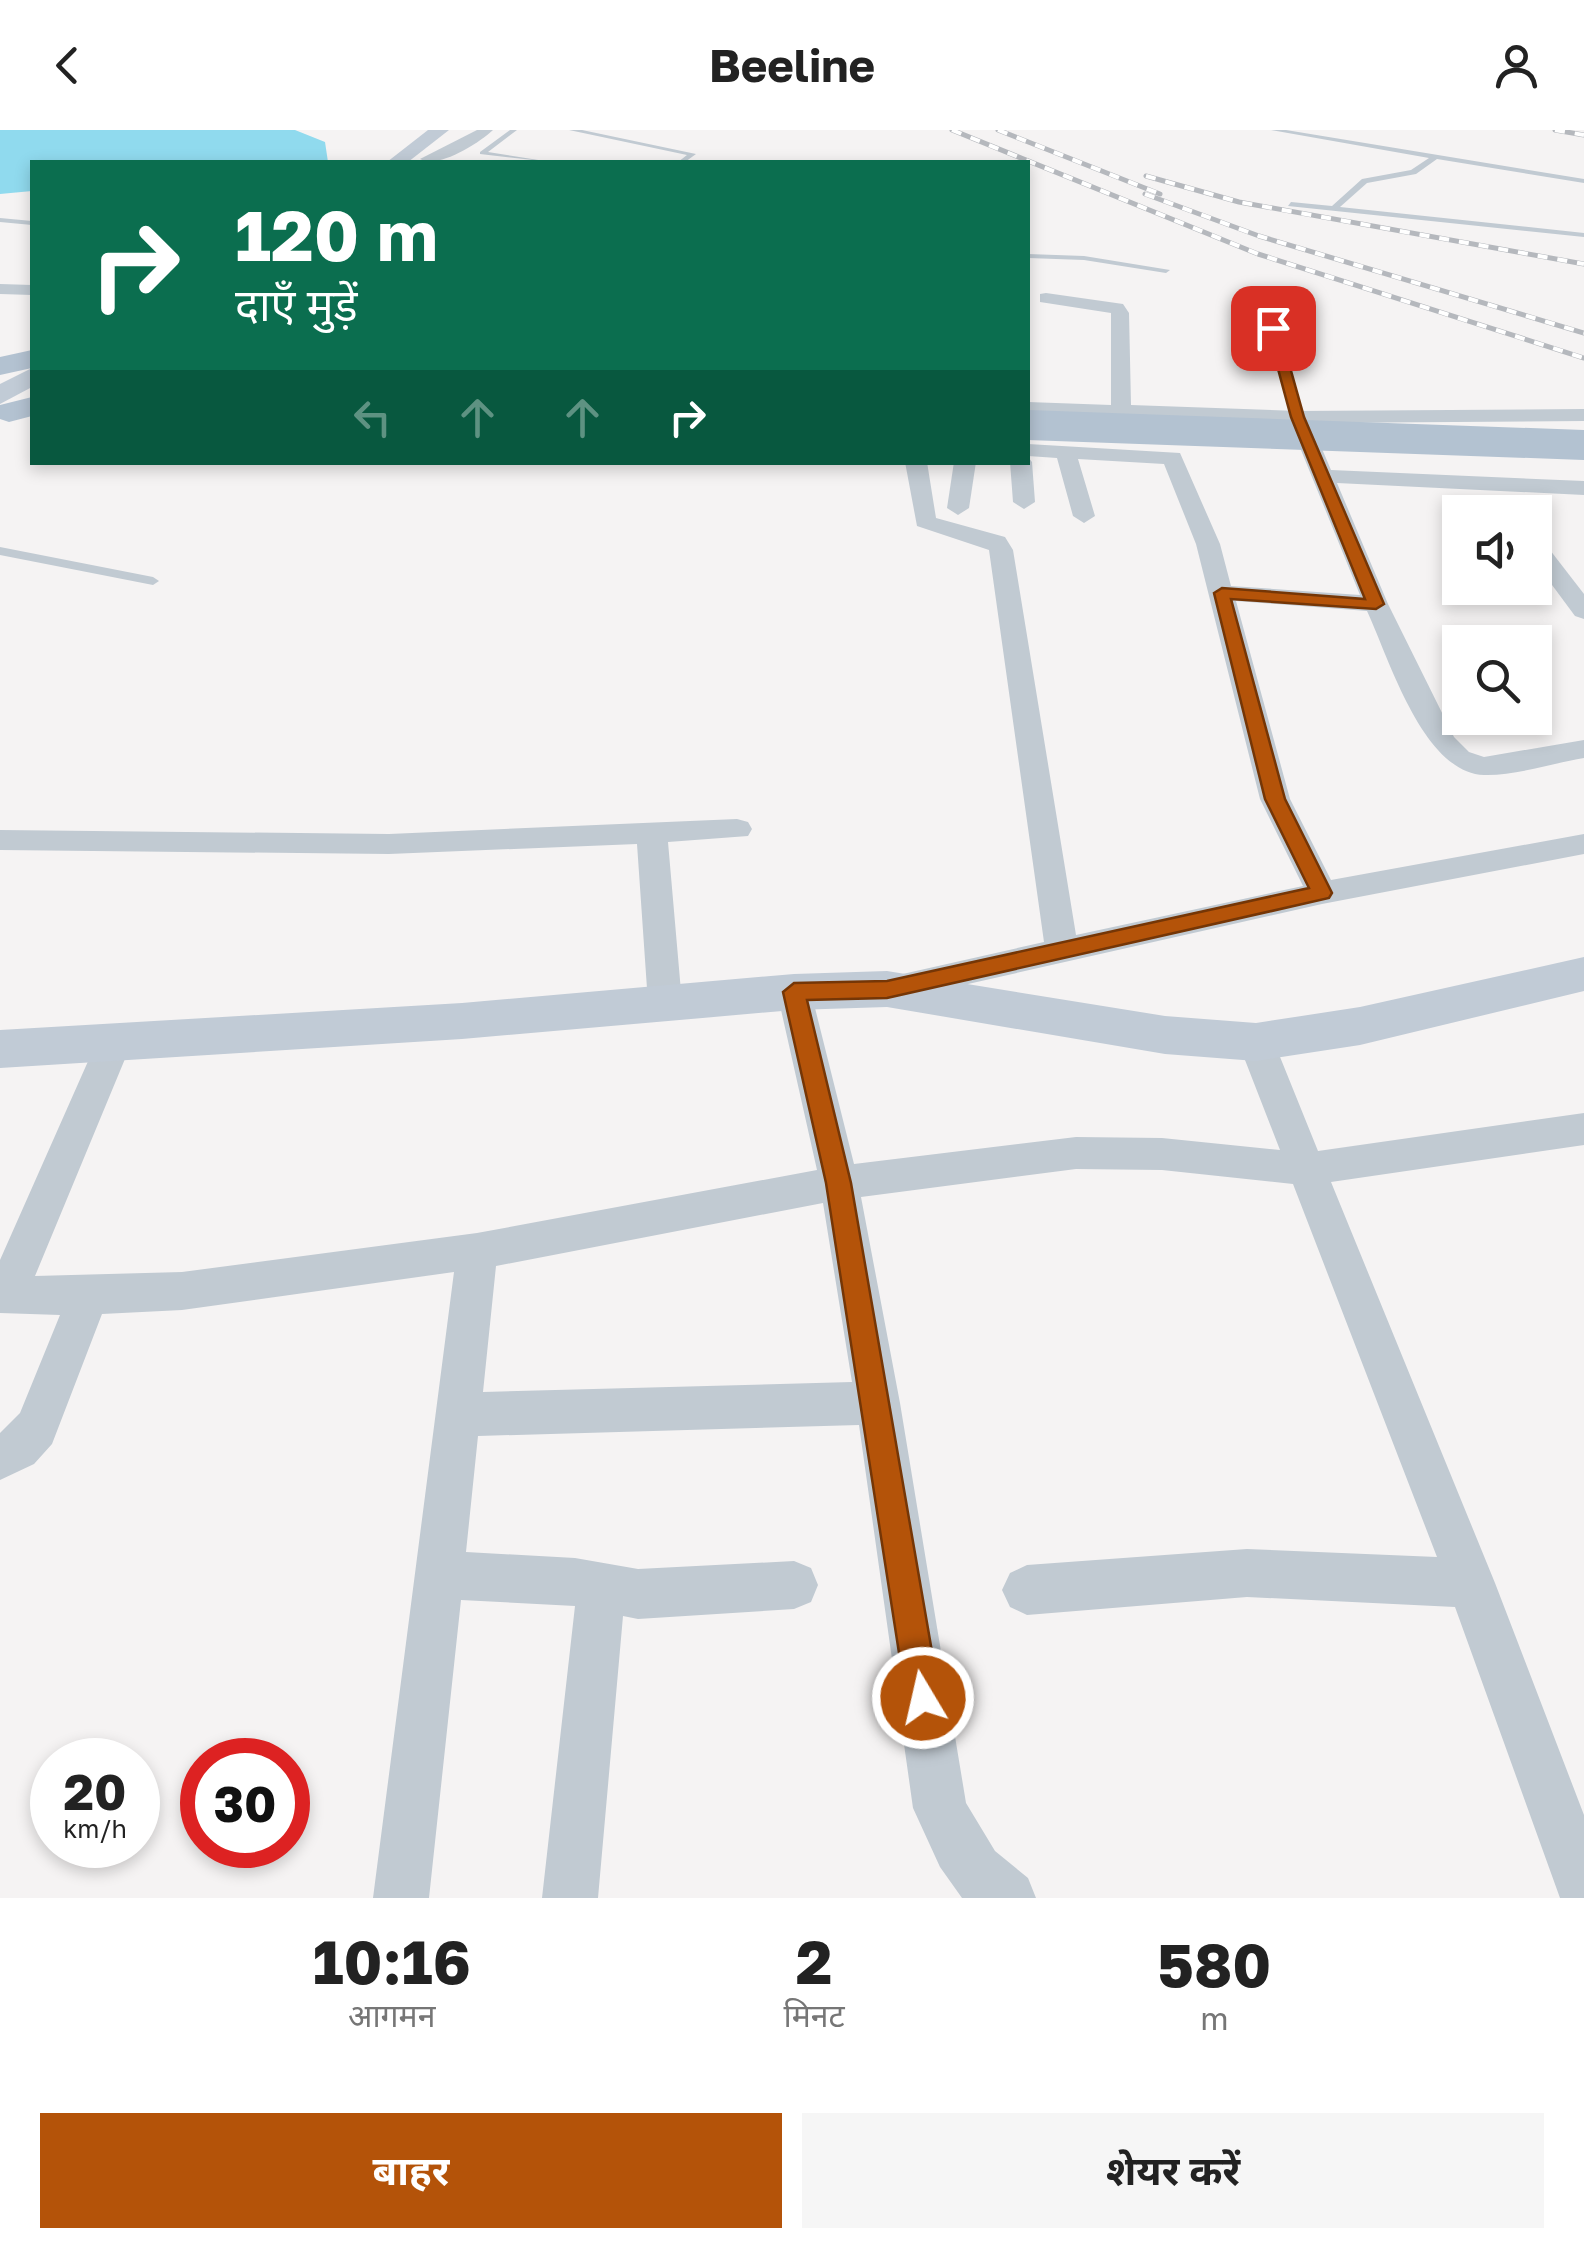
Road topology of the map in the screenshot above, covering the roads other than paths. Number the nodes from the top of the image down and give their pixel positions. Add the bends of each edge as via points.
1 (486, 130) edge
2 (514, 130) edge
3 (572, 130) edge
4 (1274, 130) edge
5 (452, 133) edge
6 (1436, 156) junction
7 (414, 159) edge
8 (533, 160) edge
9 (685, 160) edge
10 (1584, 181) edge
11 (1292, 204) dead end
12 (1332, 210) junction
13 (0, 220) edge
14 (30, 223) edge
15 (1584, 235) edge
16 (1030, 256) edge
17 (1166, 270) dead end
18 (0, 289) edge
19 (29, 290) edge
20 (1046, 298) dead end
21 (0, 304) edge
22 (1273, 328) dead end
23 (1030, 408) edge
24 (1120, 410) junction
25 (1584, 416) edge
26 (1298, 417) junction
27 (1030, 424) edge
28 (1584, 445) edge
29 (1030, 450) edge
30 (1066, 453) junction
31 (917, 465) edge
32 (965, 465) edge
33 (1022, 465) edge
34 (1325, 476) junction
35 (1498, 486) junction
36 (1584, 488) edge
37 (1504, 495) edge
38 (1024, 502) dead end
39 (958, 508) dead end
40 (1084, 516) dead end
41 (0, 551) edge
42 (1552, 569) edge
43 (154, 581) dead end
44 (1222, 593) junction
45 (1376, 604) junction
46 (1584, 611) edge
47 (1584, 749) edge
48 (737, 829) dead end
49 (652, 833) junction
50 (0, 840) edge
51 (1584, 844) edge
52 (1322, 893) junction
53 (1062, 949) junction
54 (1584, 974) edge
55 (887, 989) junction
56 (794, 992) junction
57 (665, 1003) junction
58 (114, 1042) junction
59 (1256, 1042) junction
60 (0, 1049) edge
61 (1584, 1129) edge
62 (1304, 1169) junction
63 (838, 1183) junction
64 (477, 1251) junction
65 (3, 1294) edge
66 (88, 1296) junction
67 (878, 1404) junction
68 (458, 1415) junction
69 (0, 1457) edge
70 (439, 1575) junction
71 (1470, 1583) junction
72 (794, 1586) dead end
73 (600, 1589) junction
74 (1027, 1590) dead end
75 (1584, 1889) edge
76 (994, 1895) edge
77 (401, 1898) edge
78 (570, 1898) edge

1 - 7 street via 471,142
2 - 8 lane via 482,153
3 - 9 lane via 693,154
4 - 6 lane
5 - 7 street
6 - 10 lane
6 - 12 lane via 1413,172 1365,182
11 - 12 lane
12 - 15 lane
13 - 14 lane
16 - 17 lane
18 - 19 street
19 - 21 street
20 - 24 street via 1117,308
22 - 26 lane
23 - 24 street
24 - 26 street
25 - 26 street
26 - 34 street
27 - 28 main road, bridge
29 - 30 street
30 - 40 street
30 - 44 street via 1172,458
31 - 53 street via 926,521 980,535 1001,550
32 - 39 street
33 - 38 street
34 - 35 street
34 - 45 street
35 - 36 street
35 - 37 street
41 - 43 lane
42 - 46 street
44 - 45 street
44 - 52 street via 1275,799
45 - 47 street via 1424,708 1459,758 1483,766
48 - 49 street
49 - 50 street via 389,844
49 - 57 street
51 - 52 street
52 - 53 street
53 - 55 street
54 - 59 street via 1360,1026
55 - 56 street
55 - 59 street via 1165,1035
56 - 57 street
56 - 63 street
57 - 58 street
58 - 60 street
58 - 65 street
59 - 62 street
61 - 62 street
62 - 63 street via 1115,1151
62 - 71 street
63 - 64 street
63 - 67 street
64 - 66 street via 182,1291
64 - 68 street
65 - 66 street
66 - 69 street via 36,1428
67 - 68 street
67 - 76 street via 940,1808 958,1847
68 - 70 street
70 - 73 street
70 - 77 street
71 - 74 street via 1214,1574
71 - 75 street
72 - 73 street via 638,1594
73 - 78 street

